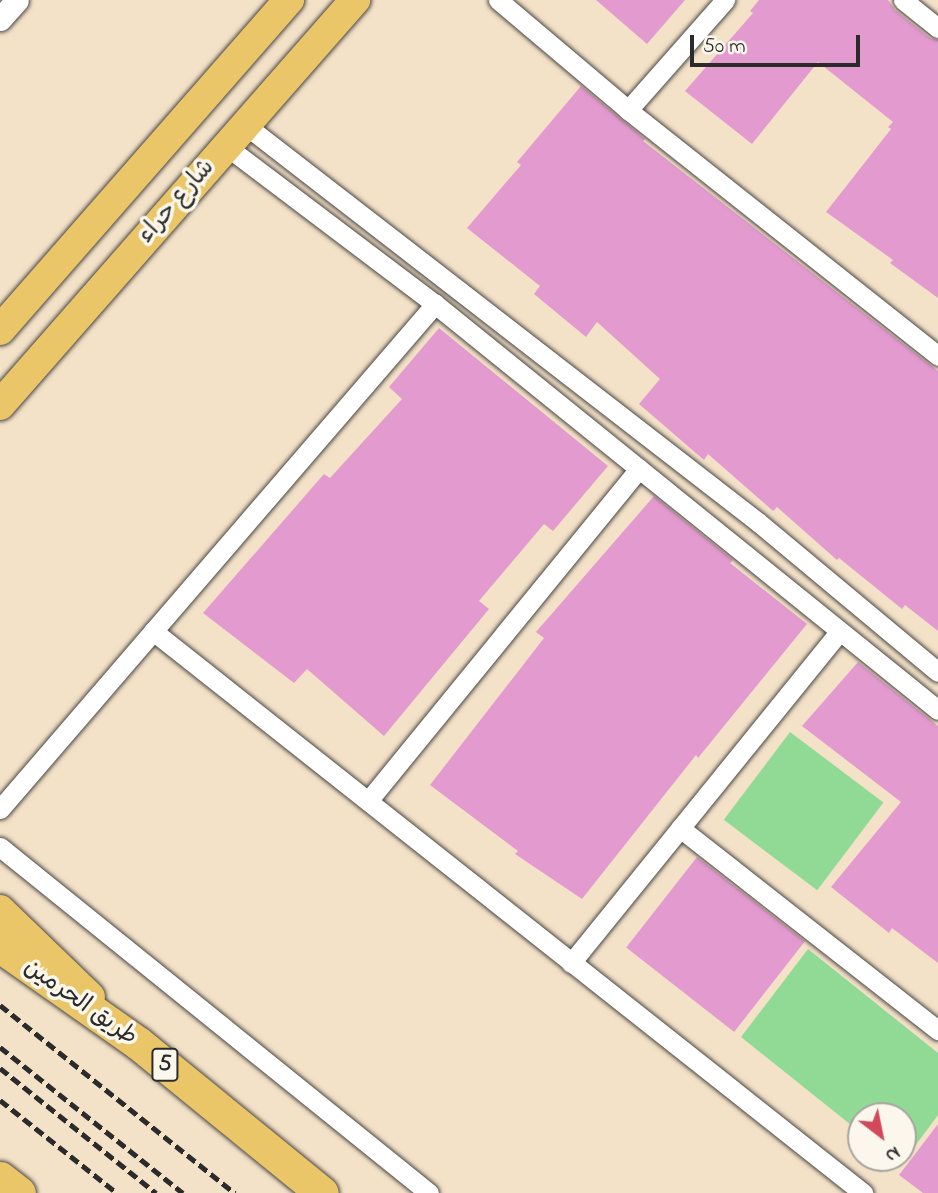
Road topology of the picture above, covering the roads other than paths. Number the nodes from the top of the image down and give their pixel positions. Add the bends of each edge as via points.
1 (17, 0) edge
2 (289, 0) edge
3 (355, 0) edge
4 (498, 0) edge
5 (725, 0) edge
6 (903, 0) edge
7 (0, 19) edge
8 (938, 28) edge
9 (628, 110) junction
10 (235, 135) junction
11 (75, 244) junction
12 (118, 271) junction
13 (435, 304) junction
14 (0, 330) edge
15 (938, 356) edge
16 (0, 405) edge
17 (639, 469) junction
18 (758, 522) junction
19 (739, 551) junction
20 (153, 631) junction
21 (839, 632) junction
22 (938, 672) edge
23 (938, 710) edge
24 (368, 801) junction
25 (0, 809) edge
26 (680, 828) junction
27 (0, 846) edge
28 (0, 909) edge
29 (0, 946) edge
30 (571, 962) junction
31 (938, 1030) edge
32 (138, 1043) junction
33 (0, 1178) edge
34 (0, 1184) edge
35 (16, 1193) edge
36 (322, 1193) edge
37 (429, 1193) edge
38 (863, 1193) edge

1 - 7 street
2 - 11 main road, شارع حراء
3 - 10 main road, شارع حراء
4 - 9 street
5 - 9 street
6 - 8 street
9 - 15 street
10 - 12 main road, شارع حراء
10 - 13 street
10 - 18 street
11 - 12 main road
11 - 14 main road, شارع حراء
12 - 16 main road, شارع حراء
13 - 17 street
13 - 20 street
17 - 19 street
17 - 24 street
18 - 19 street
18 - 22 street
19 - 21 street
20 - 24 street
20 - 25 street
21 - 23 street
21 - 26 street
24 - 30 street
26 - 30 street
26 - 31 street
27 - 37 street
28 - 32 main road
29 - 32 highway, طريق الحرمين / 5
30 - 38 street
32 - 36 highway, طريق الحرمين / 5
33 - 35 highway
34 - 35 street

